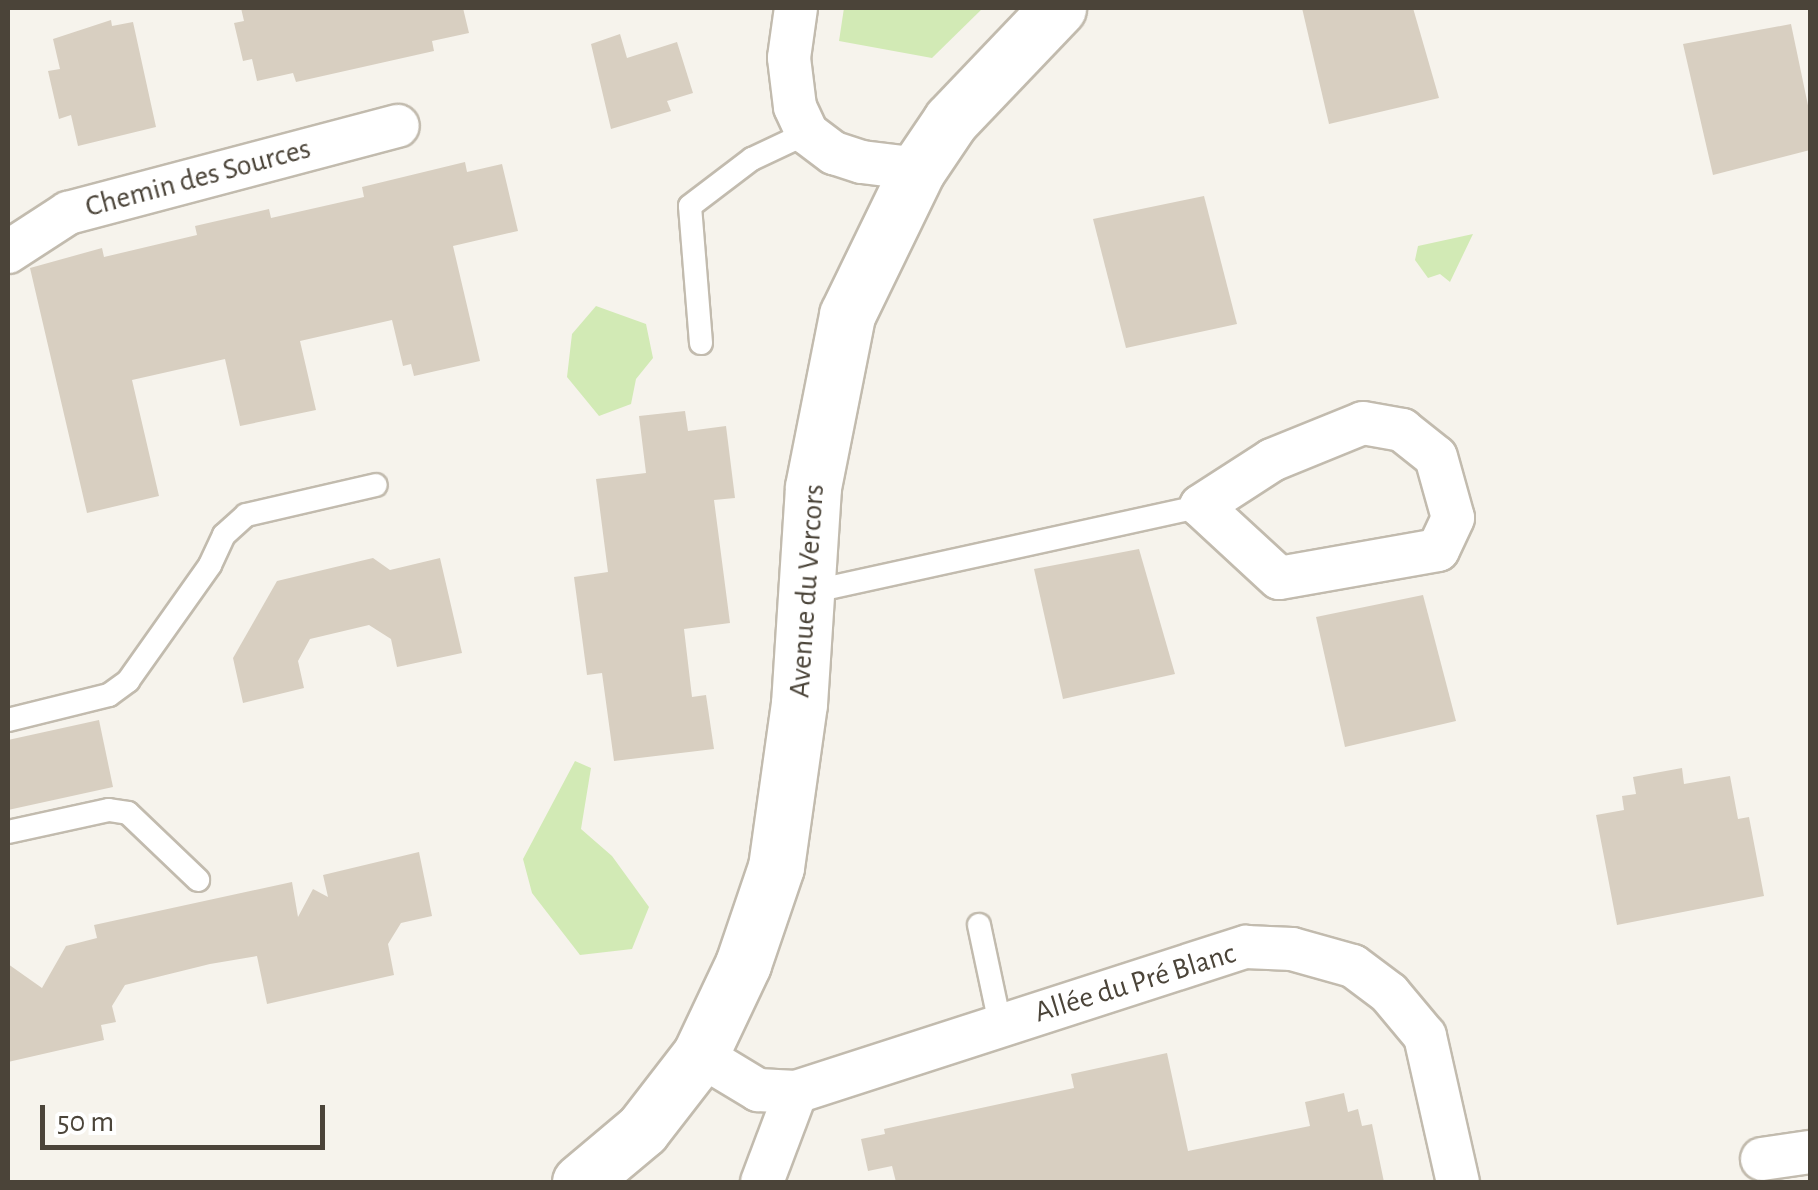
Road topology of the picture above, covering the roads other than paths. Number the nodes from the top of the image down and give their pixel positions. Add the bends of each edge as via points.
1 (796, 8) edge
2 (1058, 8) edge
3 (398, 126) dead end
4 (808, 132) junction
5 (918, 169) junction
6 (8, 252) edge
7 (701, 343) dead end
8 (376, 485) dead end
9 (1201, 506) junction
10 (806, 593) junction
11 (8, 720) edge
12 (8, 832) edge
13 (198, 880) dead end
14 (979, 924) dead end
15 (1000, 1024) junction
16 (700, 1055) junction
17 (796, 1092) junction
18 (1810, 1152) edge
19 (1762, 1159) dead end
20 (580, 1182) edge
21 (762, 1182) edge
22 (1458, 1182) edge

1 - 4 street via 789,58 795,106
2 - 5 street, Avenue du Vercors via 990,72
3 - 6 street, Chemin des Sources via 68,213
4 - 5 street via 834,153
4 - 7 lane via 752,159 690,206
5 - 10 street, Avenue du Vercors via 847,315 813,487
8 - 11 lane via 246,515 224,535 210,566 128,681 89,701
9 - 9 street via 1272,460 1363,423 1402,430 1436,457 1453,518 1438,550 1279,578
9 - 10 lane
10 - 16 street, Avenue du Vercors via 799,704 776,867 743,964
12 - 13 lane via 108,810 128,813
14 - 15 lane
15 - 17 street, Allée du Pré Blanc
15 - 22 street, Allée du Pré Blanc via 1246,948 1292,949 1353,966 1389,993 1425,1036
16 - 17 street, Allée du Pré Blanc via 758,1090
16 - 20 street, Avenue du Vercors via 642,1130
17 - 21 street
18 - 19 street

